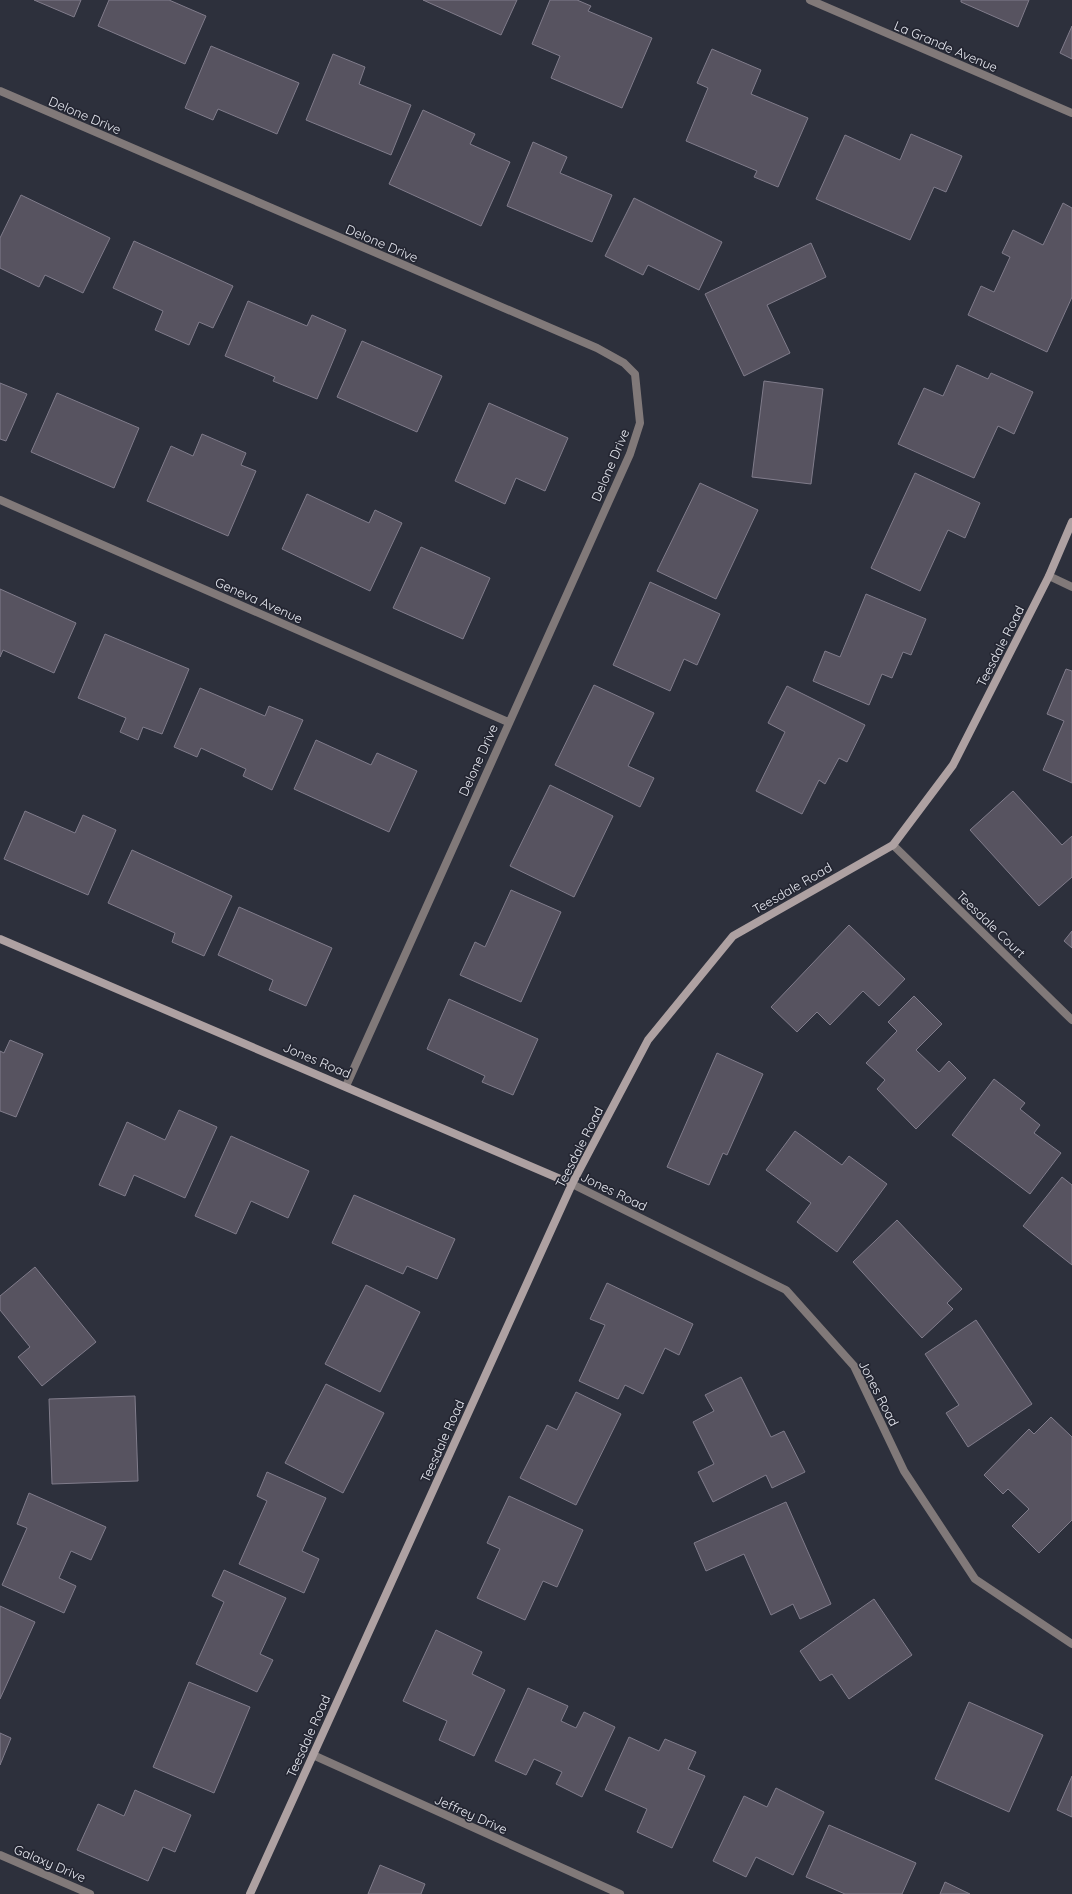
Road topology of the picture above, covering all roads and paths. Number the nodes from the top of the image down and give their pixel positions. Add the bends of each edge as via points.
1 (810, 0) edge
2 (0, 91) edge
3 (1072, 113) edge
4 (0, 500) edge
5 (1072, 522) edge
6 (1049, 576) junction
7 (1072, 586) edge
8 (508, 722) junction
9 (893, 845) junction
10 (0, 939) edge
11 (1072, 1020) edge
12 (346, 1086) junction
13 (572, 1184) junction
14 (1072, 1644) edge
15 (313, 1755) junction
16 (0, 1855) edge
17 (90, 1894) edge
18 (250, 1894) edge
19 (620, 1894) edge

1 - 3 street, La Grande Avenue
2 - 8 street, Delone Drive via 597,348 624,363 634,374 640,422 630,454
4 - 8 street, Geneva Avenue
5 - 6 street, Teesdale Road
6 - 7 street
6 - 9 street, Teesdale Road via 953,765
8 - 12 street, Delone Drive
9 - 11 street, Teesdale Court
9 - 13 street, Teesdale Road via 733,936 648,1040
10 - 12 street, Jones Road
12 - 13 street, Jones Road
13 - 14 street, Jones Road via 786,1290 854,1366 904,1470 975,1579
13 - 15 street, Teesdale Road
15 - 18 street, Teesdale Road
15 - 19 street, Jeffrey Drive
16 - 17 street, Galaxy Drive

